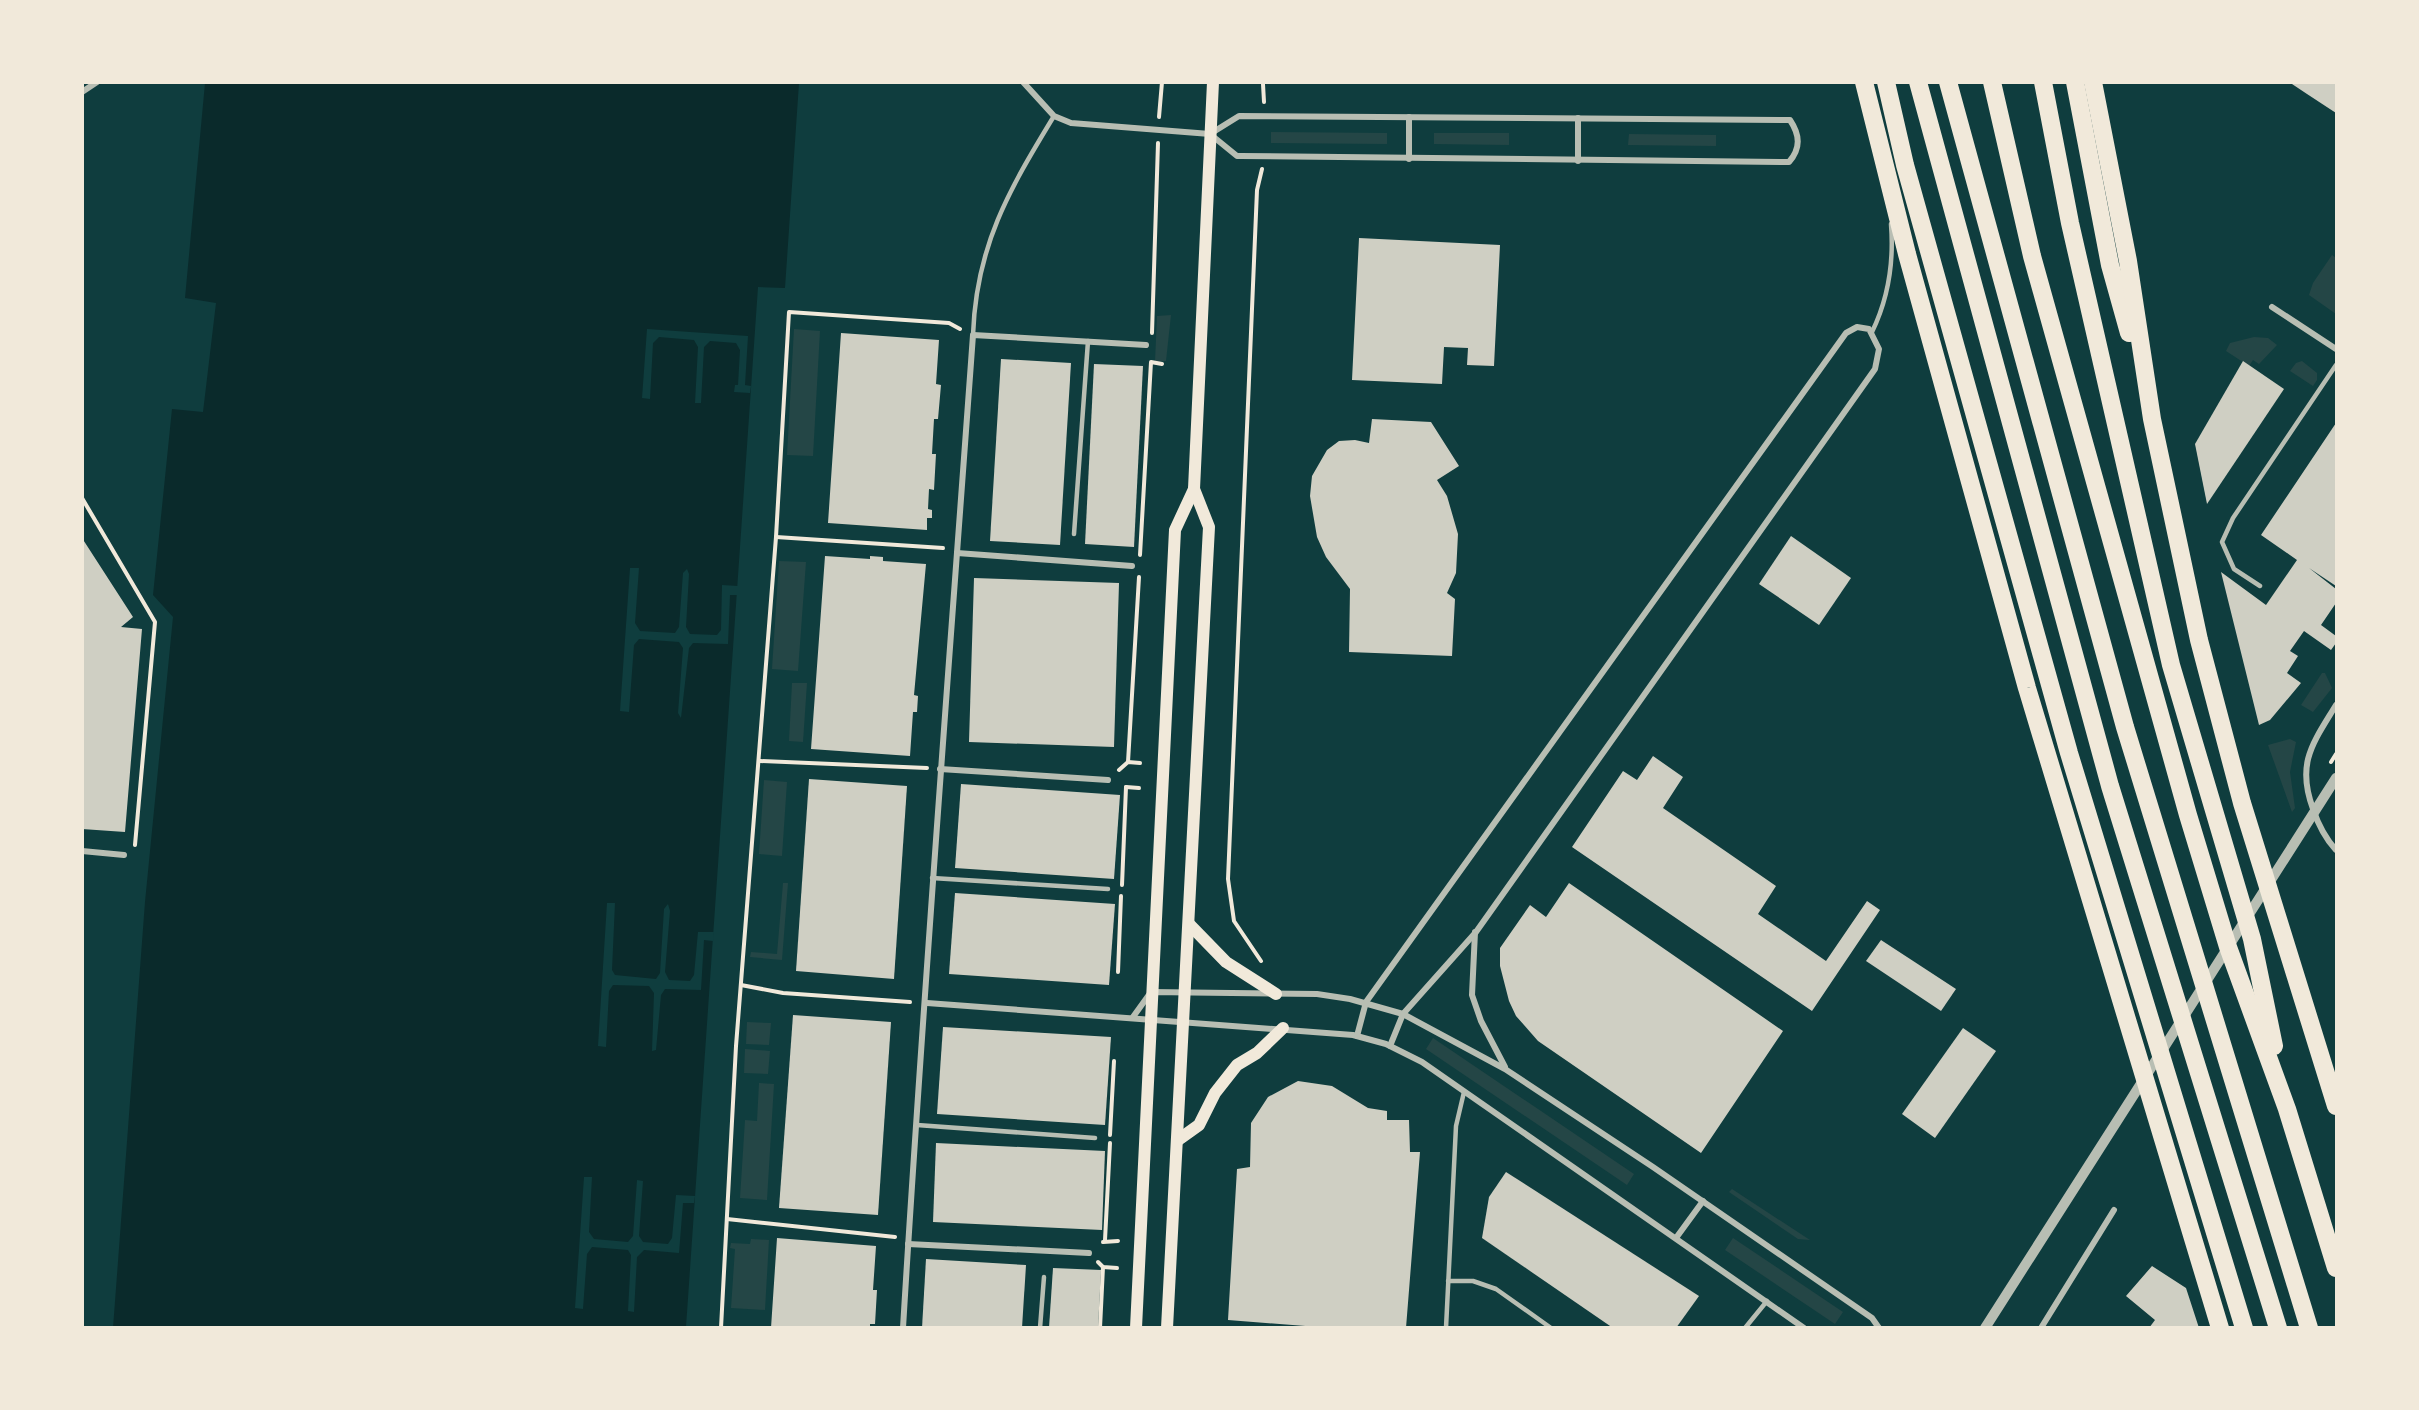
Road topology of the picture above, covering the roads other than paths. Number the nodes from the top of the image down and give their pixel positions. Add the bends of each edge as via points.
1 (97, 82) edge
2 (1023, 82) edge
3 (1213, 82) edge
4 (1864, 82) edge
5 (1886, 82) edge
6 (1917, 82) edge
7 (1948, 82) edge
8 (1992, 82) edge
9 (2043, 82) edge
10 (2075, 82) edge
11 (2093, 82) edge
12 (82, 92) edge
13 (1054, 116) junction
14 (1409, 117) junction
15 (1578, 118) junction
16 (1210, 134) junction
17 (1409, 159) junction
18 (1578, 161) junction
19 (1884, 165) junction
20 (2272, 307) dead end
21 (1872, 332) junction
22 (973, 334) junction
23 (1088, 341) junction
24 (1146, 345) road end
25 (2337, 349) edge
26 (2337, 365) edge
27 (2152, 419) junction
28 (1194, 489) junction
29 (1074, 534) dead end
30 (957, 553) junction
31 (1132, 566) dead end
32 (2260, 586) dead end
33 (2337, 705) edge
34 (940, 769) junction
35 (2337, 778) edge
36 (1108, 780) dead end
37 (2337, 850) edge
38 (82, 851) edge
39 (123, 855) road end
40 (932, 878) junction
41 (1108, 889) dead end
42 (1189, 924) junction
43 (1476, 932) junction
44 (1271, 991) junction
45 (1151, 992) junction
46 (1186, 993) junction
47 (1366, 1002) junction
48 (927, 1003) junction
49 (1403, 1014) junction
50 (1133, 1017) junction
51 (1150, 1020) junction
52 (1184, 1022) junction
53 (1283, 1028) junction
54 (1357, 1036) junction
55 (1390, 1046) junction
56 (1505, 1068) junction
57 (1464, 1092) junction
58 (2337, 1106) edge
59 (2287, 1109) junction
60 (917, 1125) junction
61 (1095, 1138) dead end
62 (1178, 1140) junction
63 (1703, 1202) junction
64 (2114, 1210) dead end
65 (1676, 1238) junction
66 (909, 1244) junction
67 (1089, 1253) dead end
68 (2337, 1268) edge
69 (1044, 1277) dead end
70 (1448, 1281) junction
71 (1767, 1301) junction
72 (903, 1328) edge
73 (1040, 1328) edge
74 (1136, 1328) edge
75 (1167, 1328) edge
76 (1446, 1328) edge
77 (1551, 1328) edge
78 (1745, 1328) edge
79 (1804, 1328) edge
80 (1879, 1328) edge
81 (1985, 1328) edge
82 (2041, 1328) edge
83 (2220, 1328) edge
84 (2244, 1328) edge
85 (2278, 1328) edge
86 (2309, 1328) edge

1 - 12 street
2 - 13 street
3 - 16 main road
4 - 19 highway
5 - 84 highway via 1905,165 2073,764
6 - 85 highway via 2110,786
7 - 86 highway via 2125,728
8 - 59 highway via 2032,256 2188,816 2228,947
9 - 59 highway via 2070,223 2166,642 2252,939
10 - 27 highway via 2110,264
11 - 27 highway
13 - 16 street via 1071,123
13 - 22 lane via 1011,188 990,237 977,285
14 - 15 street
14 - 16 street via 1239,116
14 - 17 street
15 - 18 street
15 - 18 street via 1790,120 1798,132 1797,153 1789,162
16 - 17 street via 1236,156
16 - 28 main road
17 - 18 street
19 - 21 lane via 1892,251 1885,300
19 - 83 highway via 2026,688
20 - 25 street
21 - 43 street via 1879,349 1875,369
21 - 47 street via 1862,326 1846,333
22 - 23 street
22 - 30 street
23 - 24 street
23 - 29 lane
26 - 32 lane via 2233,518 2222,542 2234,569
27 - 58 highway via 2199,639 2242,803
28 - 42 main road via 1209,527
28 - 45 main road via 1175,530
30 - 31 street
30 - 34 street
33 - 37 street via 2310,749 2305,777 2319,825
34 - 36 street
34 - 40 street
35 - 81 street
38 - 39 street
40 - 41 lane
40 - 48 street
42 - 44 main road via 1226,962
42 - 46 main road
43 - 49 street
43 - 56 street via 1472,995
44 - 46 street
44 - 47 street
45 - 46 street
45 - 50 street
45 - 51 main road
46 - 52 main road
47 - 49 street
47 - 54 street
48 - 50 street
48 - 60 street
49 - 55 street
49 - 56 street
50 - 51 street
51 - 52 street
51 - 74 main road
52 - 53 street
52 - 62 main road
53 - 54 street
53 - 62 main road via 1238,1065 1215,1093 1199,1125
54 - 55 street
55 - 57 street via 1422,1062
56 - 63 street
57 - 65 street
57 - 70 lane via 1456,1125
59 - 68 highway
60 - 61 lane
60 - 66 street
62 - 75 main road
63 - 65 street
63 - 80 street via 1872,1318
64 - 82 street
65 - 71 street
66 - 67 street
66 - 72 street
69 - 73 lane
70 - 76 lane
70 - 77 lane via 1473,1281 1496,1288
71 - 78 lane
71 - 79 street

